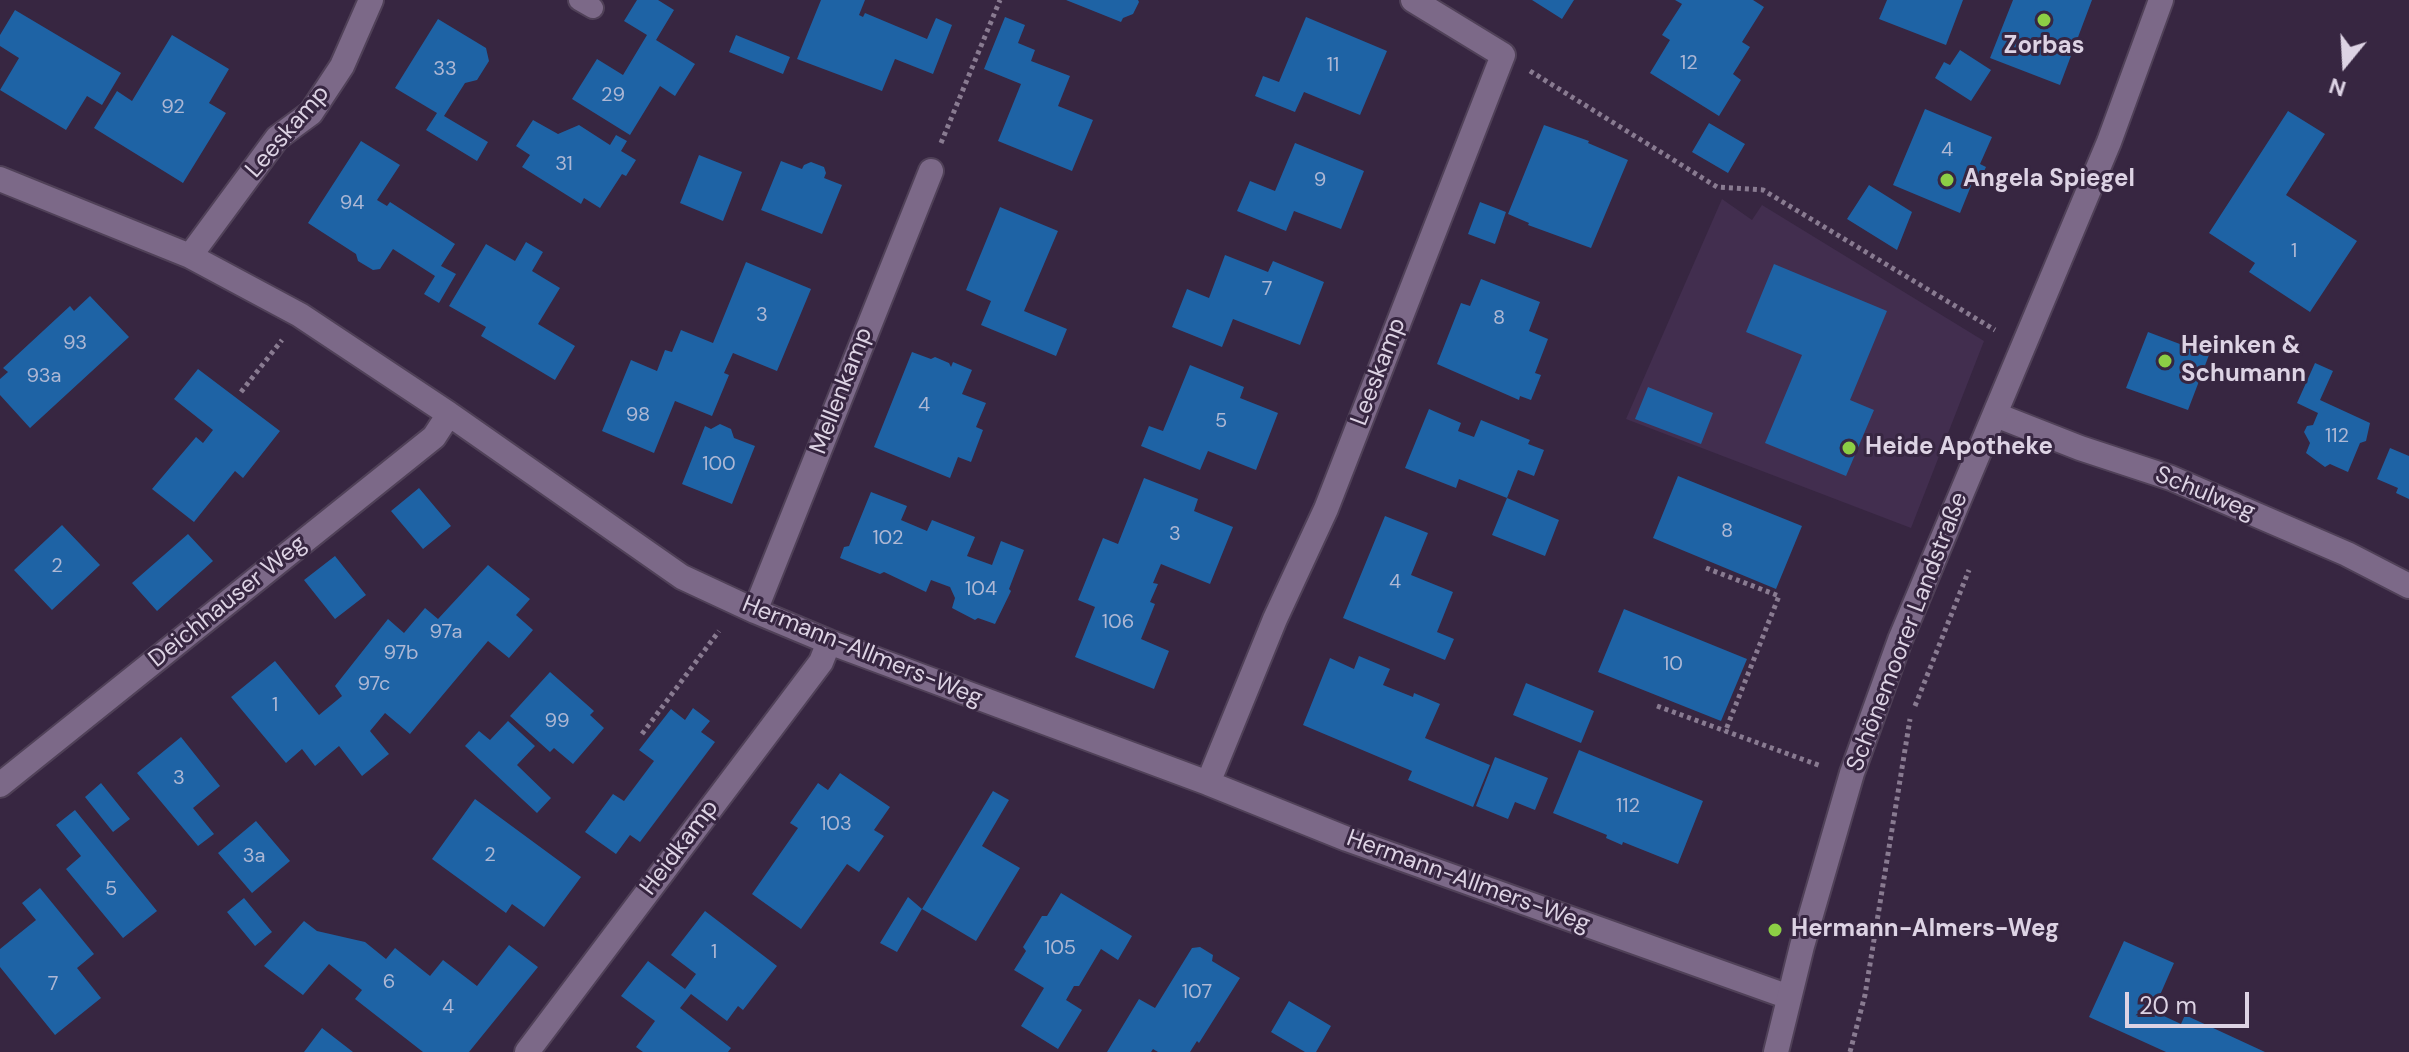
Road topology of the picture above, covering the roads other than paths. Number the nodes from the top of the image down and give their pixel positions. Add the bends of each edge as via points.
1 (371, 0) edge
2 (1413, 0) edge
3 (2161, 0) edge
4 (931, 171) road end
5 (0, 179) edge
6 (190, 256) junction
7 (449, 414) junction
8 (1996, 415) junction
9 (2409, 586) edge
10 (745, 606) junction
11 (829, 642) junction
12 (1208, 783) junction
13 (0, 785) edge
14 (1789, 997) junction
15 (527, 1052) edge
16 (1776, 1052) edge

1 - 6 street, Leeskamp via 342,66 311,113 277,138
2 - 12 street, Leeskamp via 1503,55 1326,509
3 - 8 street, Schönemoorer Landstraße via 2109,142
4 - 10 street, Mellenkamp
5 - 6 street, Hermann-Allmers-Weg
6 - 7 street, Hermann-Allmers-Weg via 300,315
7 - 10 street, Hermann-Allmers-Weg via 682,577
7 - 13 street, Deichhauser Weg via 434,437
8 - 9 street, Schulweg via 2171,478
8 - 14 street, Schönemoorer Landstraße via 1900,640 1852,773
10 - 11 street, Hermann-Allmers-Weg
11 - 12 street, Hermann-Allmers-Weg
11 - 15 street, Heidkamp via 821,662
12 - 14 street, Hermann-Allmers-Weg via 1347,839
14 - 16 street, Schönemoorer Landstraße

